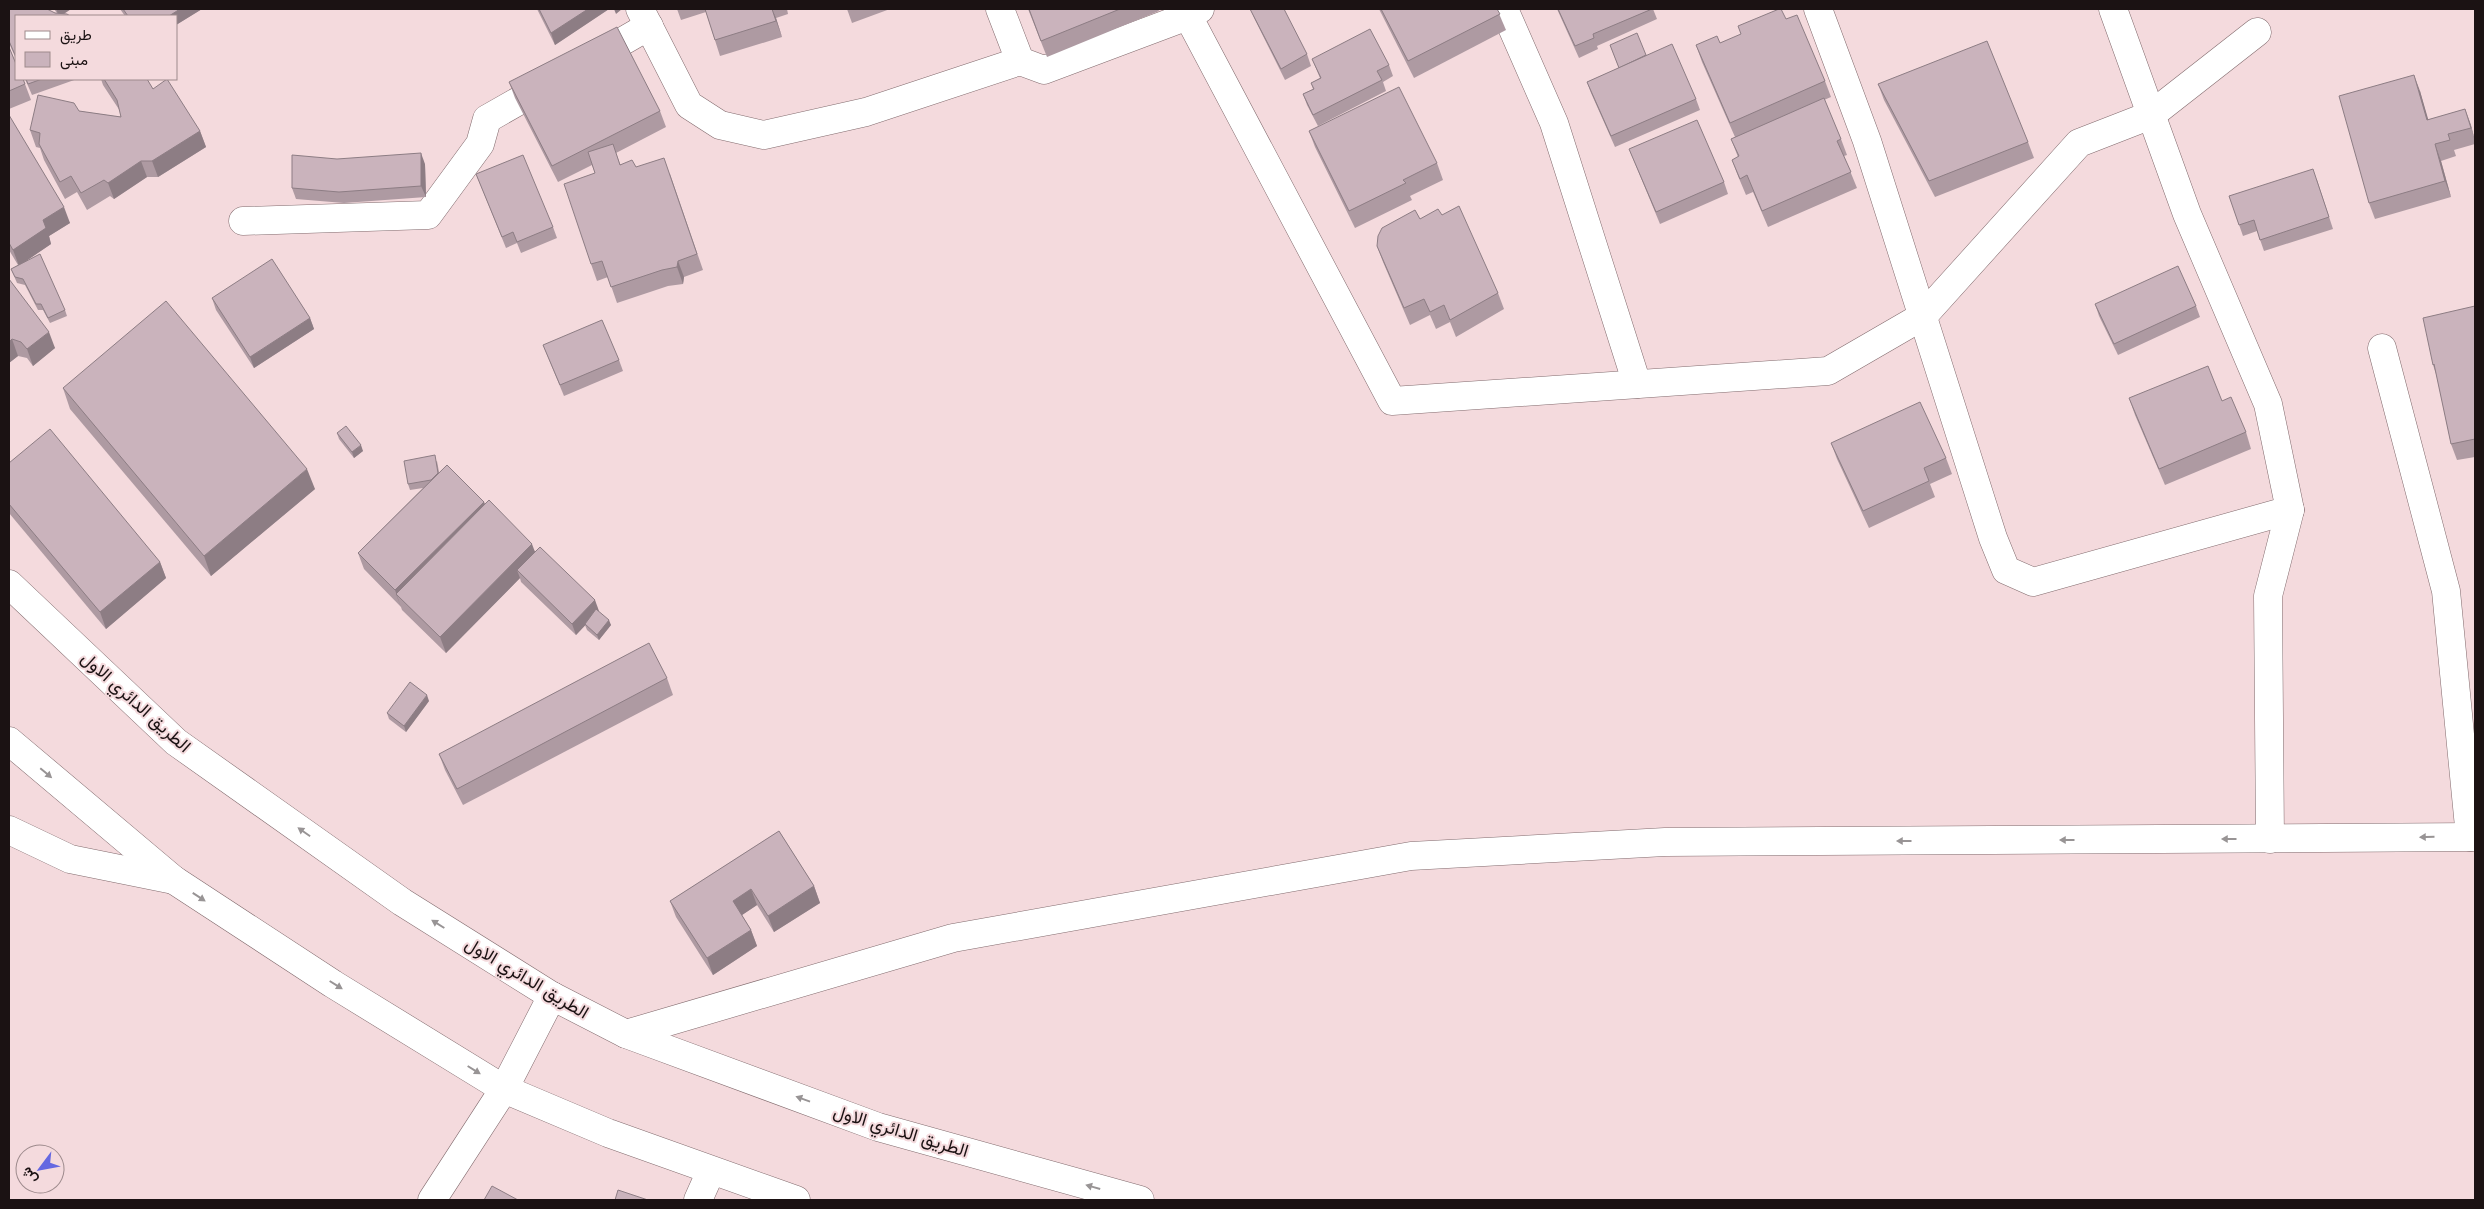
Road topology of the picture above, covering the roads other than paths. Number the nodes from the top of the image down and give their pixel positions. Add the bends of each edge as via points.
1 (1000, 9) edge
2 (1504, 9) edge
3 (1818, 9) edge
4 (2113, 9) edge
5 (1194, 12) edge
6 (644, 18) edge
7 (2257, 32) dead end
8 (1020, 61) junction
9 (2151, 115) junction
10 (244, 221) dead end
11 (1923, 316) junction
12 (2382, 348) dead end
13 (1637, 384) junction
14 (2290, 510) junction
15 (9, 584) edge
16 (9, 741) edge
17 (9, 830) edge
18 (2473, 837) edge
19 (2270, 839) junction
20 (174, 880) junction
21 (552, 996) junction
22 (626, 1034) junction
23 (504, 1089) junction
24 (712, 1171) junction
25 (432, 1200) edge
26 (698, 1200) edge
27 (796, 1200) edge
28 (1140, 1200) edge

1 - 8 street
2 - 13 street via 1554,123
3 - 11 street via 1867,141
4 - 9 street
5 - 8 street via 1044,70
5 - 13 street via 1392,401
6 - 8 street via 689,105 720,125 764,135 866,112
6 - 10 street via 487,119 480,144 428,215
7 - 9 street
9 - 11 street via 2079,143
9 - 14 street via 2187,214 2268,404
11 - 13 street via 1828,372
11 - 14 street via 2006,570 2033,582
12 - 18 street via 2446,591
14 - 19 street via 2268,596
21 -> 15 street, الطريق الدائري الاول via 402,902 176,742
16 -> 20 street
17 - 20 street via 70,860
18 -> 19 street
19 -> 22 street via 1665,842 1411,856 953,938
20 -> 23 street via 333,984
21 - 22 street, الطريق الدائري الاول
21 - 23 street
28 -> 22 street, الطريق الدائري الاول via 878,1126
23 - 24 street via 608,1134
23 - 25 street
24 - 26 street
24 - 27 street

